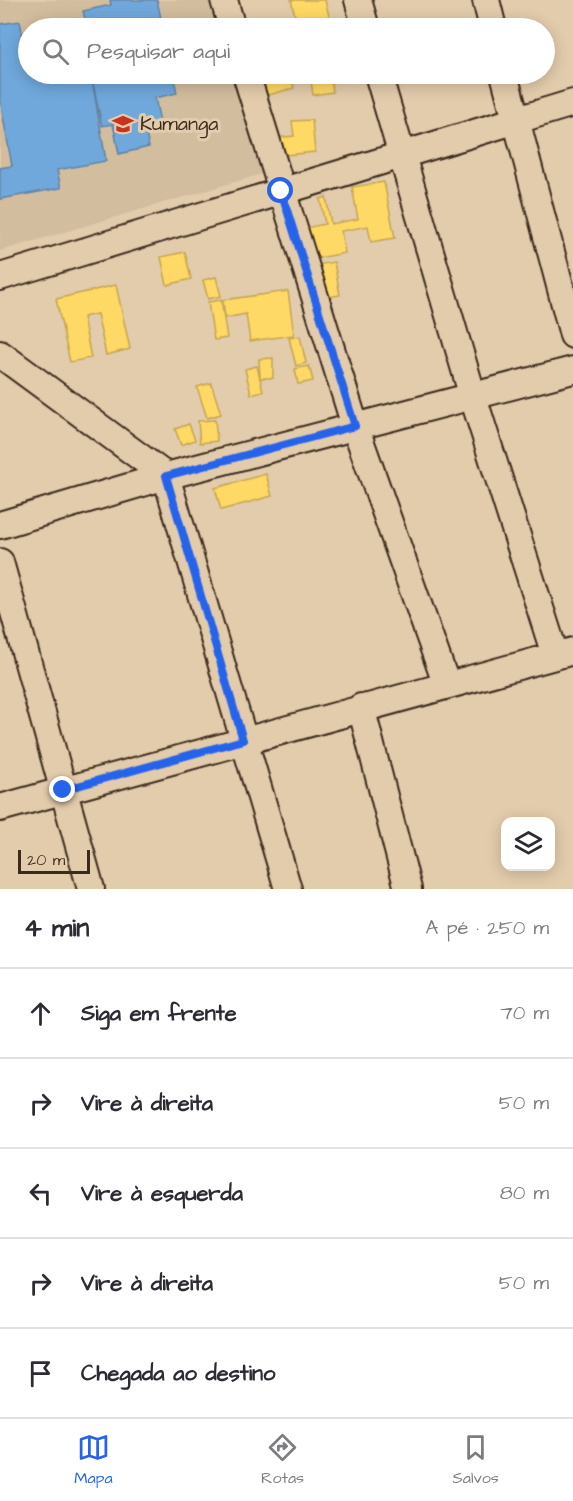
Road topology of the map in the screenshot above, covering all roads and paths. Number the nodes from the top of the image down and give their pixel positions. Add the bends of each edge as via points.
1 (224, 0) edge
2 (358, 0) edge
3 (486, 0) edge
4 (229, 18) edge
5 (363, 18) edge
6 (490, 18) edge
7 (249, 84) edge
8 (381, 84) edge
9 (507, 84) edge
10 (573, 103) edge
11 (516, 120) junction
12 (400, 155) junction
13 (281, 191) junction
14 (0, 277) edge
15 (573, 335) edge
16 (0, 354) edge
17 (573, 370) edge
18 (473, 397) junction
19 (355, 426) junction
20 (166, 476) junction
21 (0, 525) edge
22 (0, 562) edge
23 (564, 653) edge
24 (446, 683) junction
25 (361, 707) junction
26 (243, 740) junction
27 (63, 790) junction
28 (0, 808) edge
29 (91, 889) edge
30 (288, 889) edge
31 (408, 889) edge

1 - 4 street
2 - 5 street
3 - 6 street
7 - 13 street
8 - 12 street
9 - 11 street
10 - 11 street
11 - 12 street
11 - 15 street
12 - 13 street
12 - 18 street
13 - 14 street
13 - 19 street
16 - 20 street
17 - 18 street
18 - 19 street
18 - 23 street
19 - 20 street
19 - 24 street
20 - 21 street
20 - 26 street
22 - 27 street
23 - 24 street
24 - 25 street
25 - 26 street
25 - 31 street
26 - 27 street
26 - 30 street
27 - 28 street
27 - 29 street

